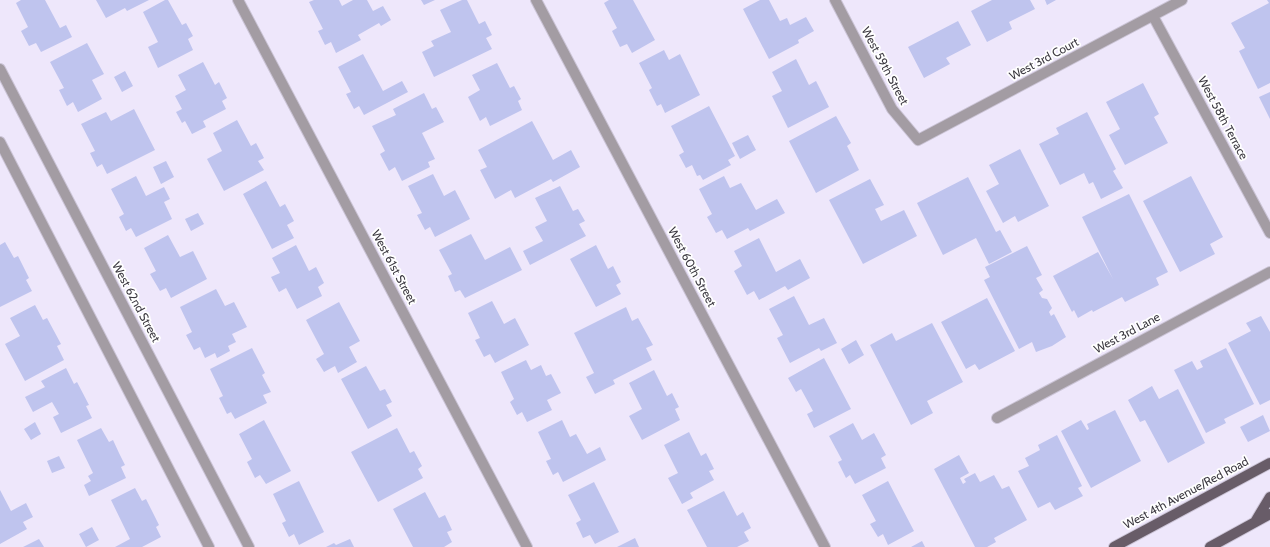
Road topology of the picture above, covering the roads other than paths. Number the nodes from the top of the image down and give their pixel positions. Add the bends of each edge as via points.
1 (238, 0) edge
2 (536, 0) edge
3 (836, 0) edge
4 (1182, 0) edge
5 (1153, 16) junction
6 (0, 70) edge
7 (918, 140) joint
8 (0, 142) edge
9 (1270, 233) edge
10 (1270, 272) edge
11 (996, 418) dead end
12 (1270, 463) edge
13 (1270, 497) edge
14 (1270, 514) edge
15 (1255, 522) junction
16 (209, 547) edge
17 (249, 547) edge
18 (527, 547) edge
19 (825, 547) edge
20 (1114, 547) edge
21 (1210, 547) edge

1 - 18 street, West 61st Street
2 - 19 street, West 60th Street
3 - 7 street, West 59th Street via 892,110
4 - 5 street, West 3rd Court
5 - 7 street, West 3rd Court
5 - 9 street, West 58th Terrace
6 - 17 street, West 62nd Street
8 - 16 street
10 - 11 street, West 3rd Lane
12 - 20 main road, West 4th Avenue/Red Road
13 - 15 main road
14 - 15 main road
15 - 21 main road

